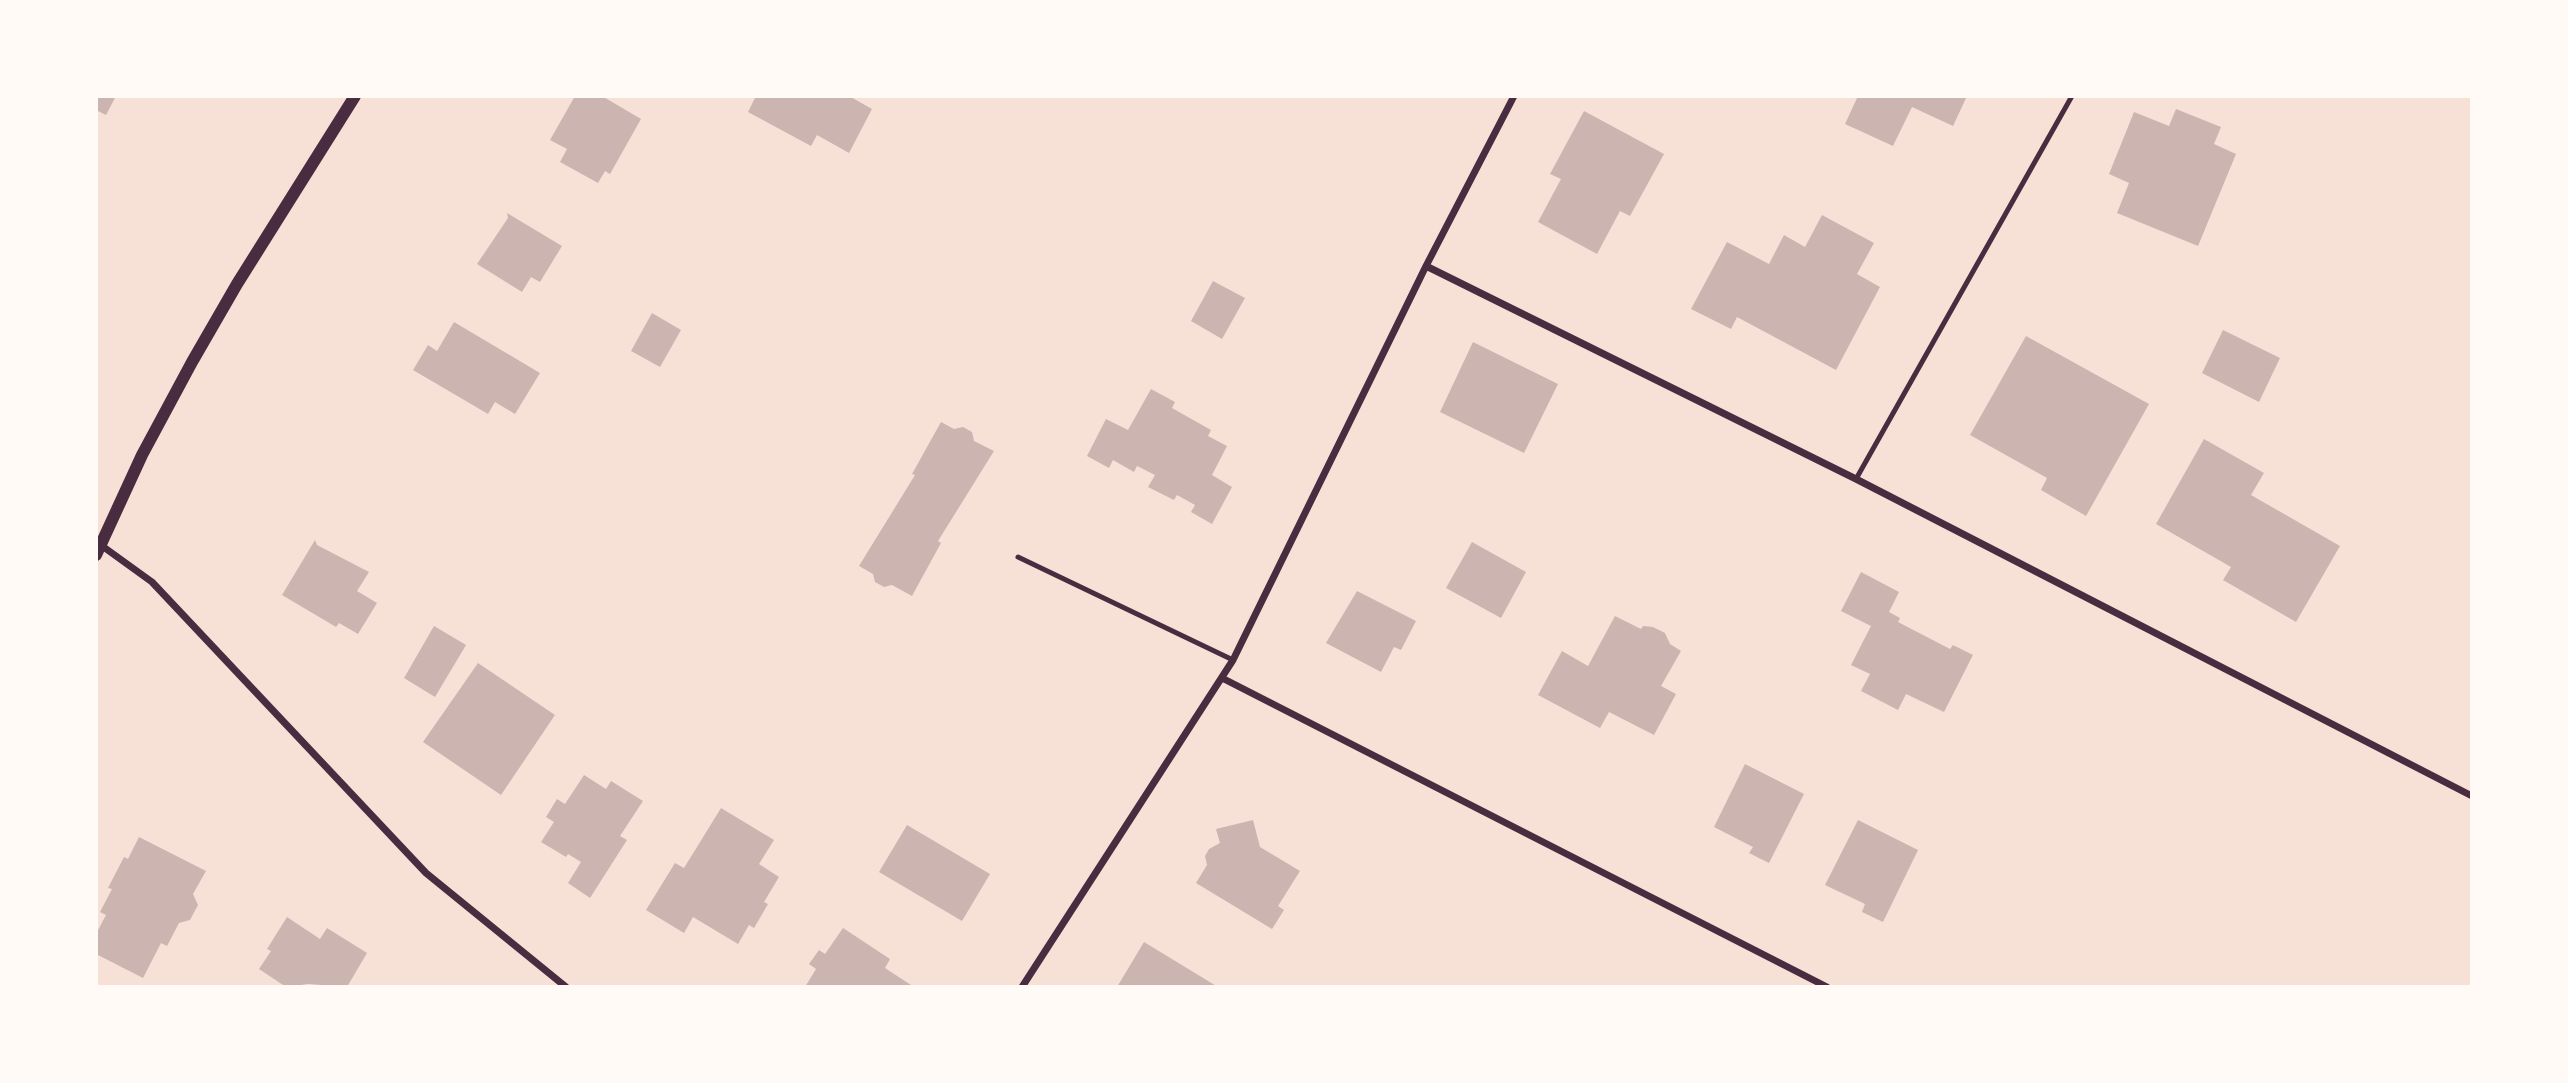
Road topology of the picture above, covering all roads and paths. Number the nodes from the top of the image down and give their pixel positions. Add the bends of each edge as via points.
1 (355, 96) edge
2 (1514, 96) edge
3 (2072, 96) edge
4 (1426, 266) junction
5 (1856, 478) junction
6 (98, 547) edge
7 (1018, 557) dead end
8 (1233, 660) junction
9 (1222, 678) junction
10 (2472, 796) edge
11 (566, 987) edge
12 (1022, 987) edge
13 (1827, 987) edge

1 - 6 street via 192,362
2 - 4 street
3 - 5 lane
4 - 5 street
4 - 8 street
5 - 10 street
6 - 11 street via 152,582 426,873
7 - 8 lane
8 - 9 street
9 - 12 street
9 - 13 street

